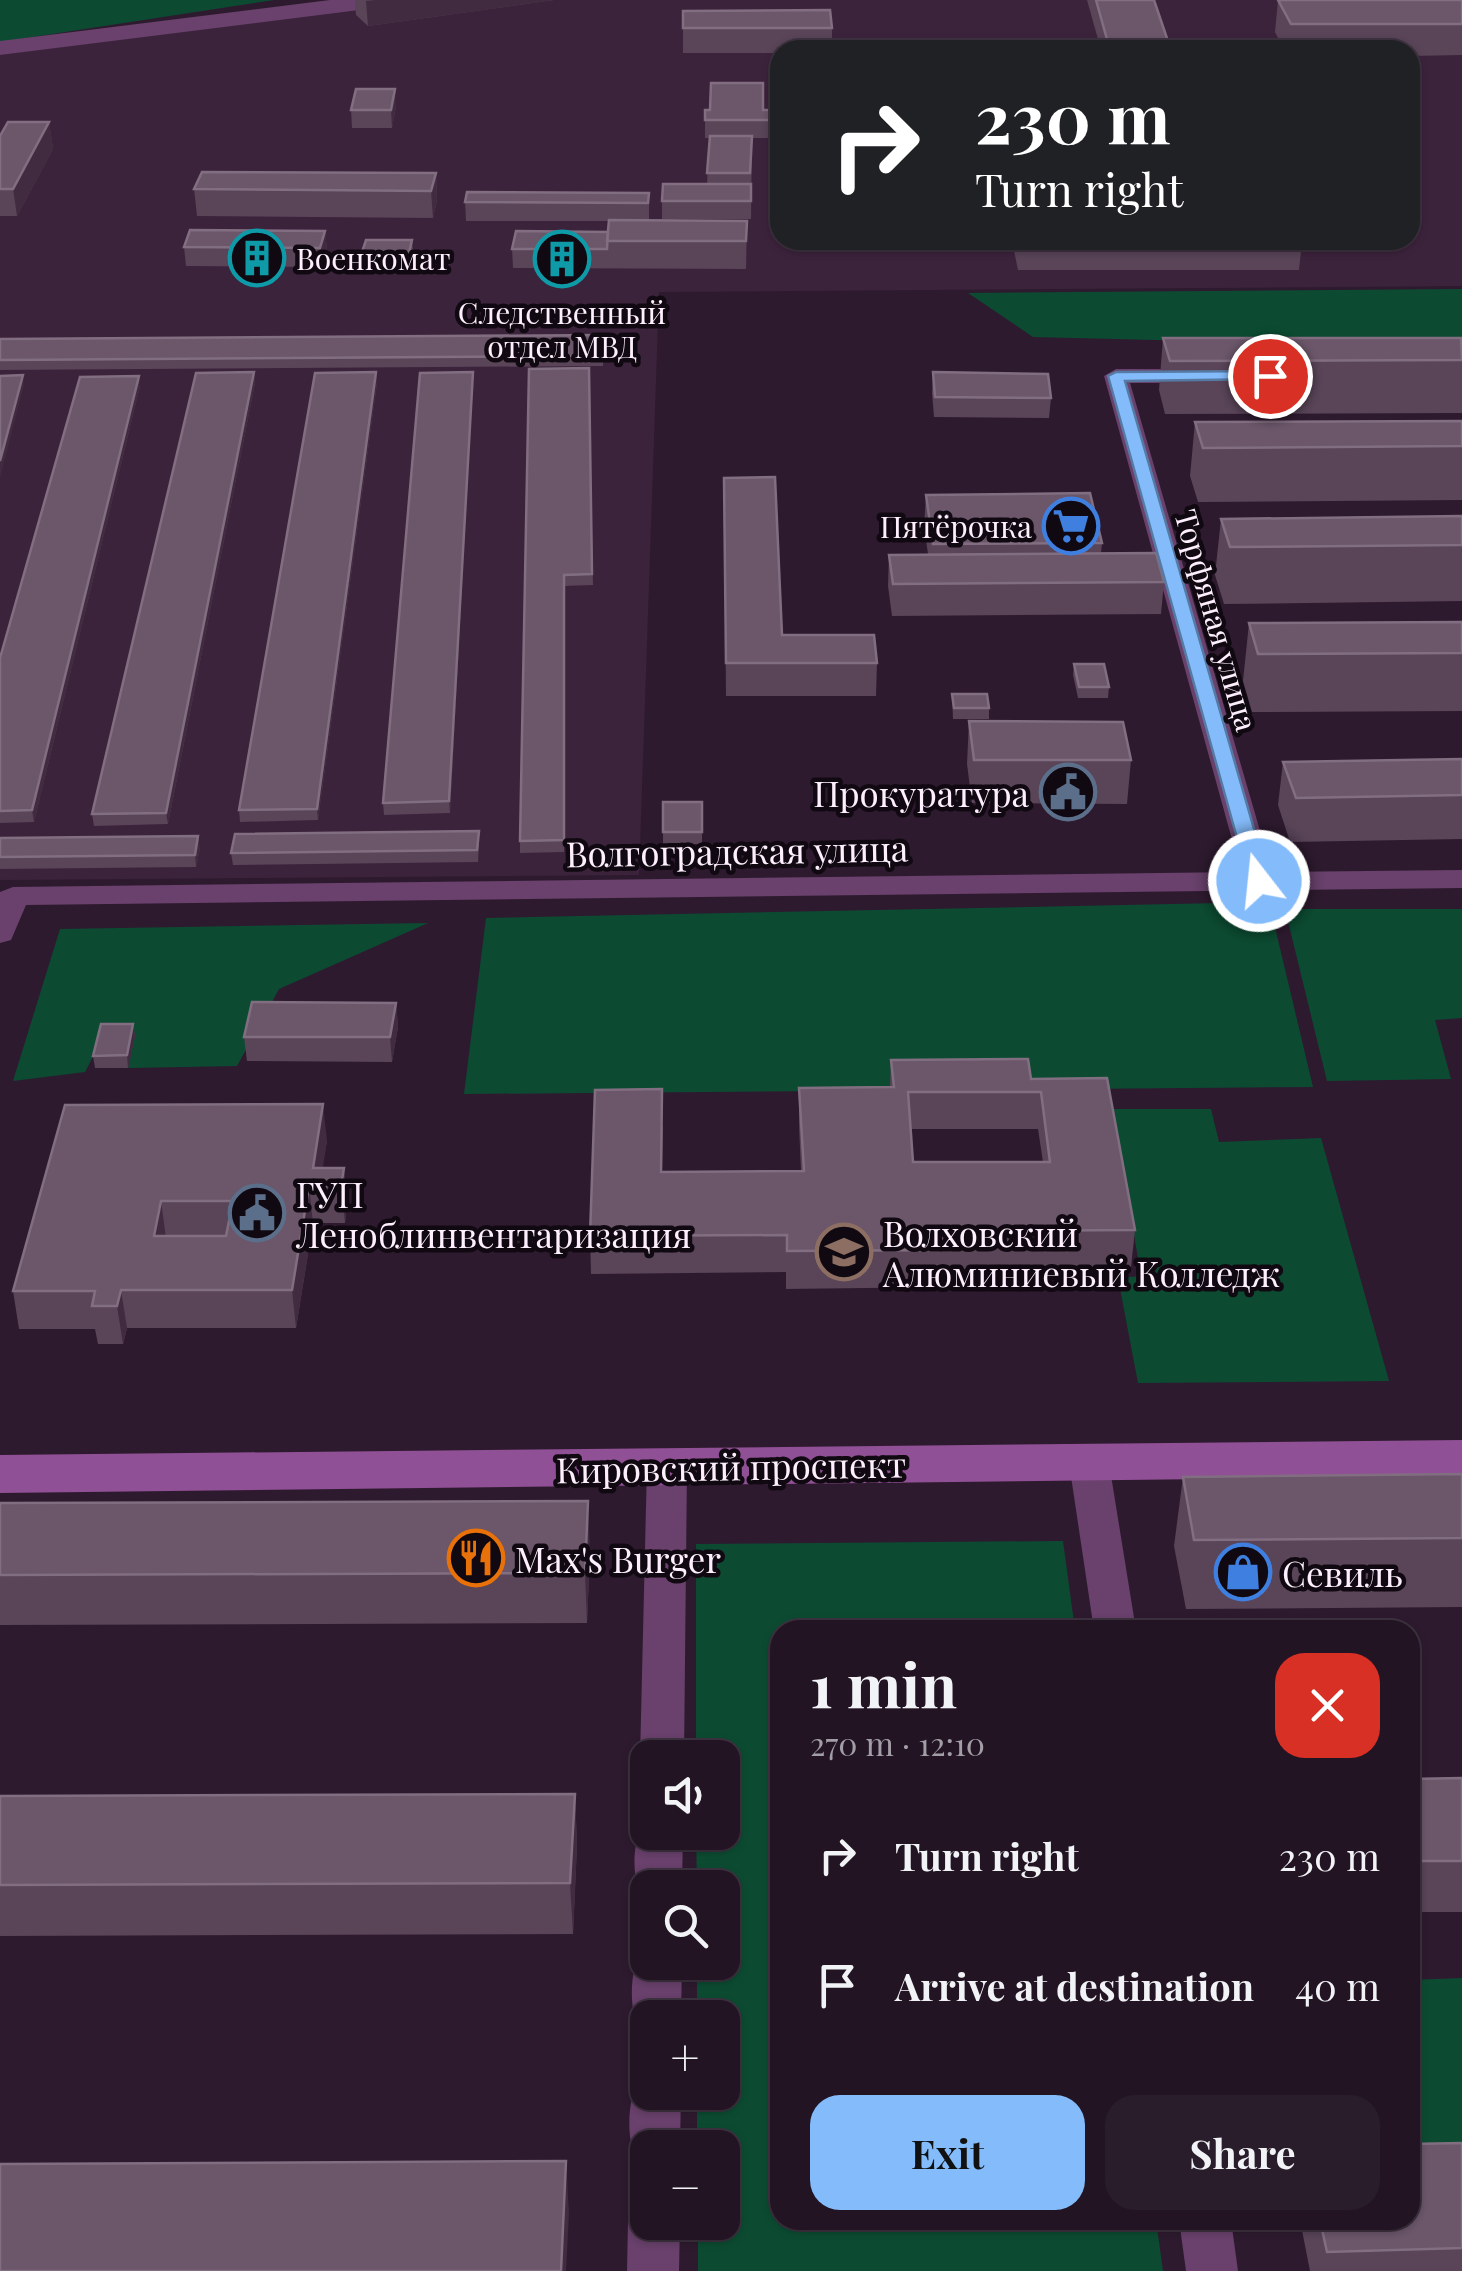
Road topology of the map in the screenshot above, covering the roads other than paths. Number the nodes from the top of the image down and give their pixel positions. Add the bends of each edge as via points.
1 (383, 0) edge
2 (0, 48) edge
3 (1231, 376) edge
4 (1462, 879) edge
5 (1259, 881) junction
6 (0, 933) edge
7 (1462, 1458) edge
8 (1089, 1463) junction
9 (667, 1466) junction
10 (0, 1474) edge
11 (1113, 1620) edge
12 (662, 1740) edge
13 (1206, 2230) edge
14 (654, 2240) edge
15 (653, 2271) edge
16 (1212, 2271) edge

1 - 2 street
3 - 5 street, Торфяная улица via 1116,376
4 - 5 street, Волгоградская улица
5 - 6 street, Волгоградская улица via 13,896
7 - 8 main road, Кировский проспект
8 - 9 main road, Кировский проспект
8 - 11 street
9 - 10 main road, Кировский проспект
9 - 12 street
13 - 16 street
14 - 15 street

